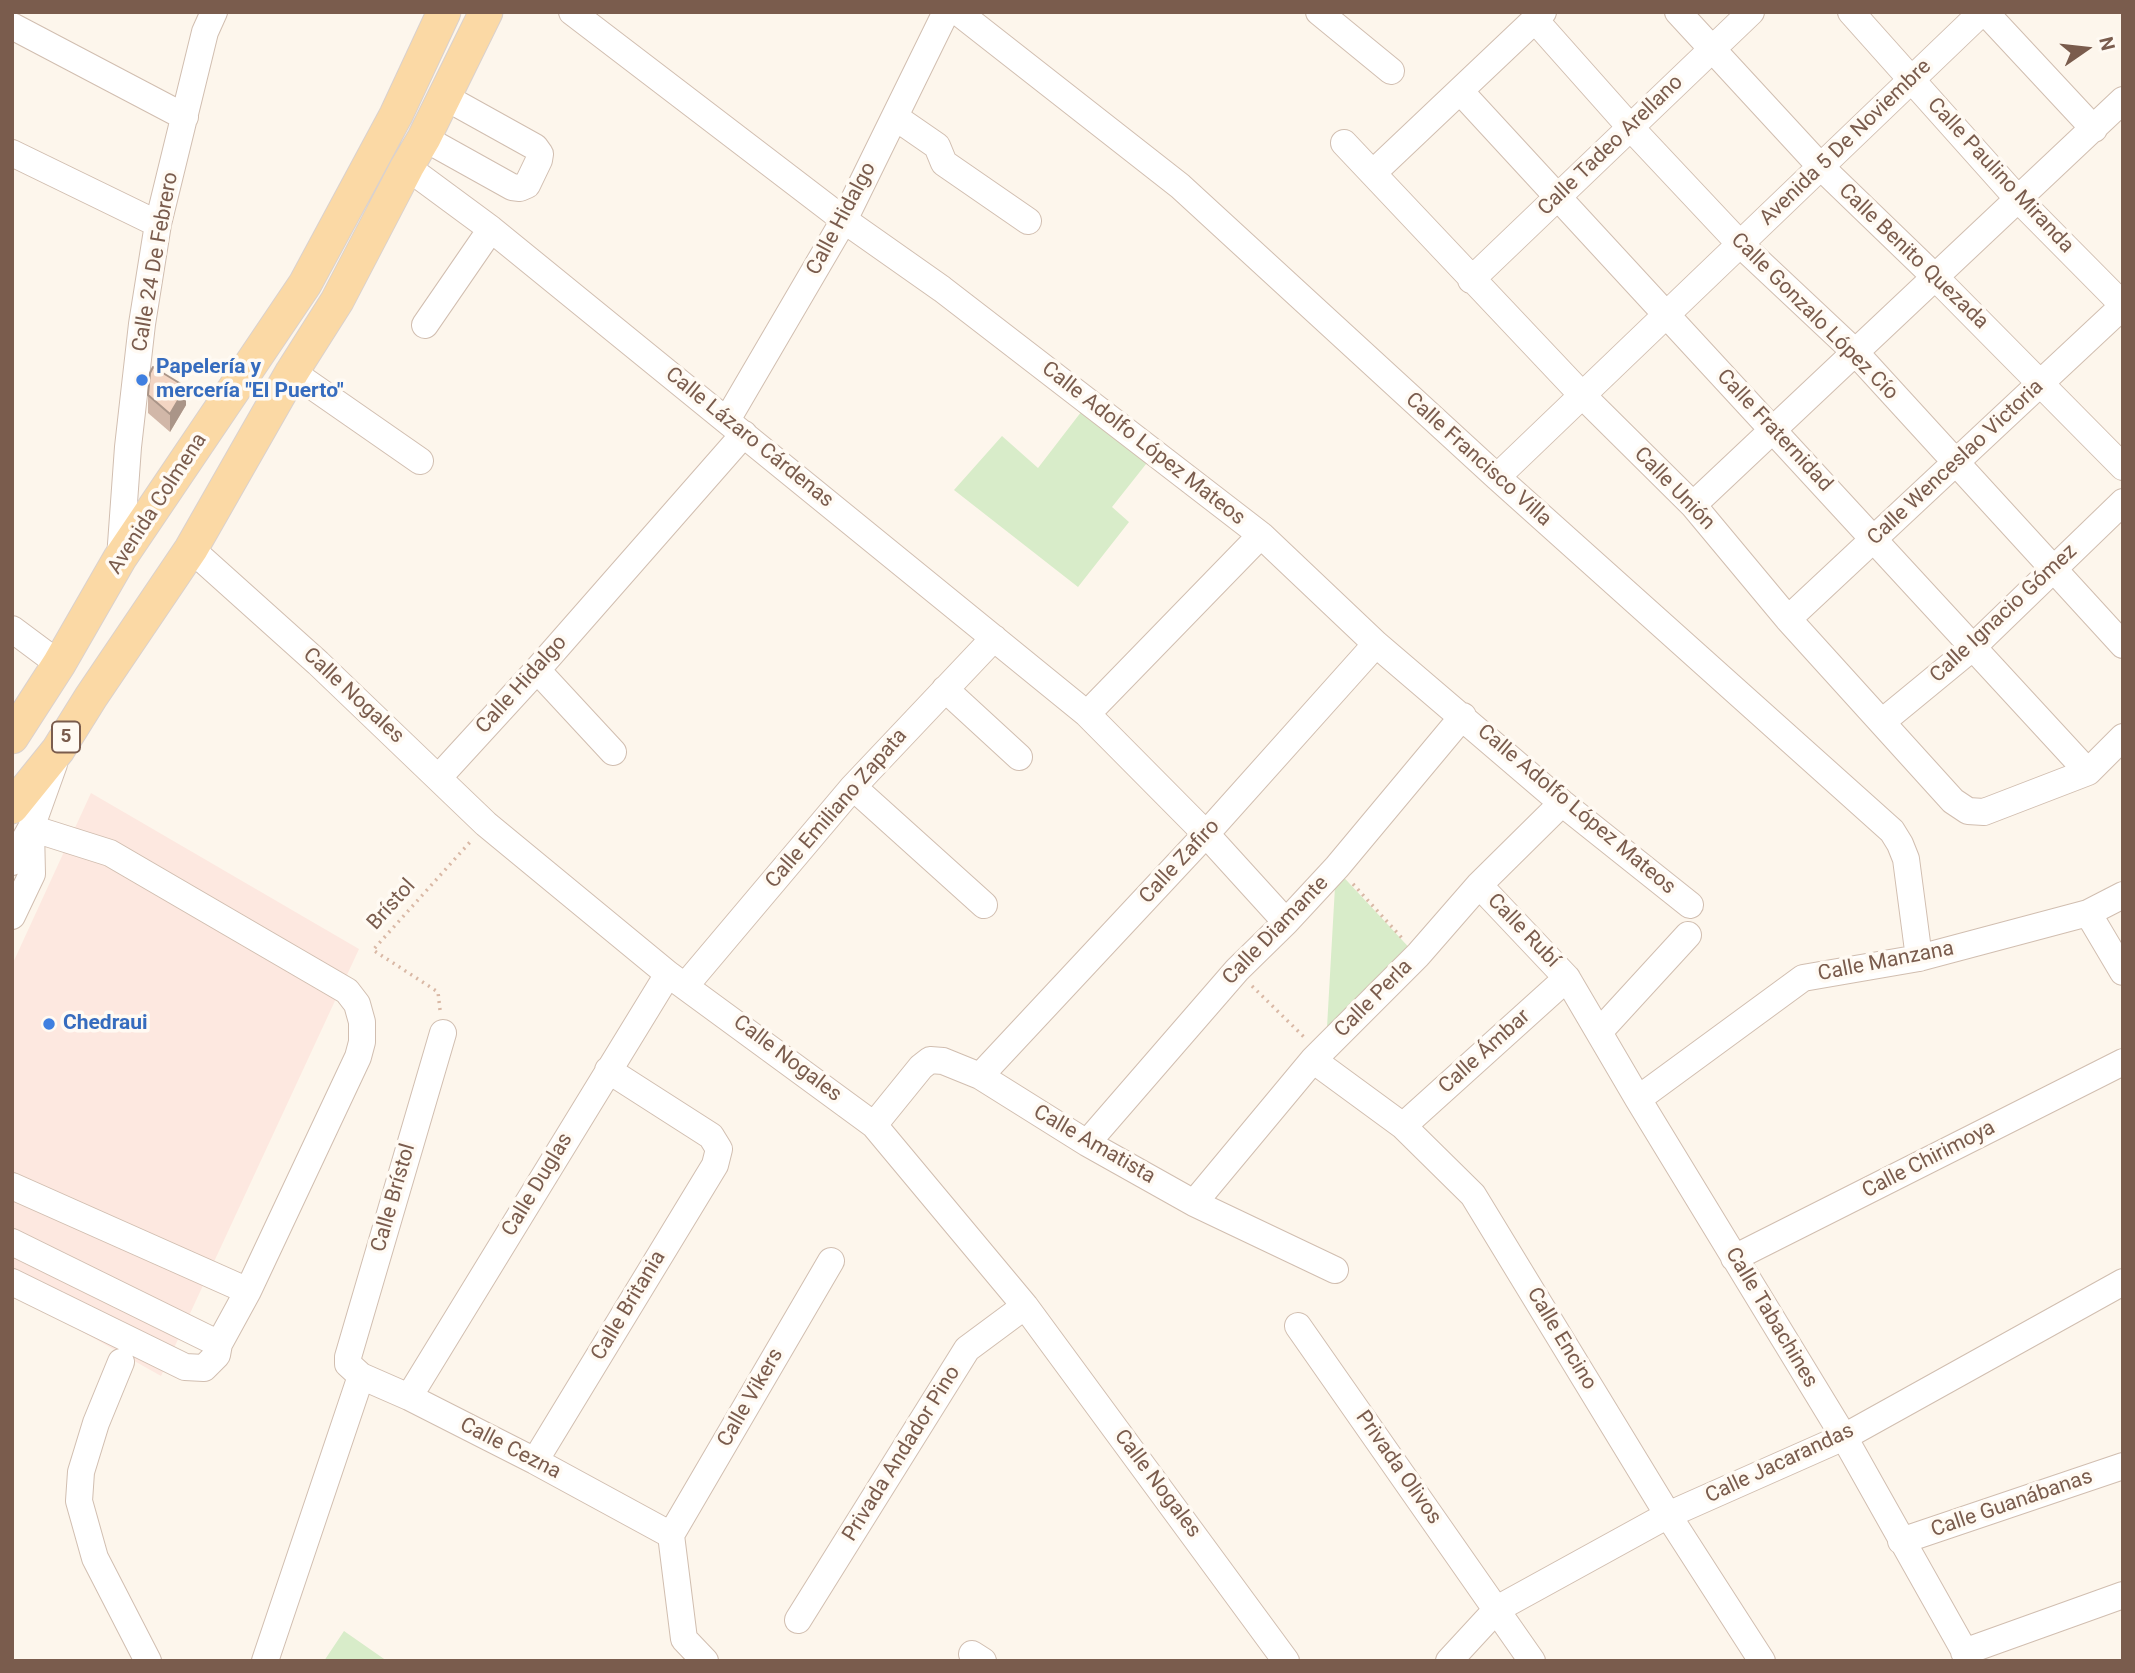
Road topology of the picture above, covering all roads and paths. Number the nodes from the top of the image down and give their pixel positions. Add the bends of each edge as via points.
1 (214, 12) edge
2 (444, 12) edge
3 (486, 12) edge
4 (572, 12) edge
5 (946, 12) edge
6 (958, 12) edge
7 (1319, 12) edge
8 (1678, 12) edge
9 (1751, 12) edge
10 (1851, 12) edge
11 (1984, 12) edge
12 (1539, 16) edge
13 (12, 26) edge
14 (1712, 49) junction
15 (1391, 71) dead end
16 (1911, 80) junction
17 (1460, 91) junction
18 (445, 97) junction
19 (2123, 100) edge
20 (185, 117) junction
21 (895, 117) junction
22 (1631, 128) junction
23 (2094, 129) junction
24 (425, 138) junction
25 (1344, 143) dead end
26 (12, 153) edge
27 (407, 167) junction
28 (1821, 167) junction
29 (1373, 173) junction
30 (1558, 197) junction
31 (2018, 199) junction
32 (844, 220) junction
33 (1028, 221) dead end
34 (158, 224) junction
35 (491, 229) junction
36 (1740, 244) junction
37 (1935, 277) junction
38 (1471, 280) junction
39 (2123, 306) edge
40 (1666, 316) junction
41 (425, 325) dead end
42 (1854, 351) junction
43 (292, 372) junction
44 (2042, 384) junction
45 (1583, 396) junction
46 (736, 427) junction
47 (1773, 429) junction
48 (420, 461) dead end
49 (1955, 463) junction
50 (2123, 467) edge
51 (1497, 478) junction
52 (2123, 502) edge
53 (1693, 505) junction
54 (1261, 535) junction
55 (1874, 539) junction
56 (191, 549) junction
57 (120, 558) junction
58 (2054, 571) junction
59 (1788, 620) junction
60 (12, 629) edge
61 (993, 638) junction
62 (1376, 644) junction
63 (2123, 645) edge
64 (1972, 648) junction
65 (59, 664) junction
66 (537, 670) junction
67 (945, 689) junction
68 (1087, 714) junction
69 (1463, 716) junction
70 (1882, 722) junction
71 (12, 737) edge
72 (2123, 737) edge
73 (613, 752) dead end
74 (1019, 757) dead end
75 (2088, 772) junction
76 (439, 777) junction
77 (853, 787) junction
78 (1562, 803) junction
79 (486, 824) junction
80 (19, 826) edge
81 (1206, 834) junction
82 (12, 862) edge
83 (1337, 867) junction
84 (1479, 885) junction
85 (2123, 895) edge
86 (984, 905) dead end
87 (1690, 905) dead end
88 (2088, 913) junction
89 (12, 916) edge
90 (1286, 922) junction
91 (1688, 935) dead end
92 (1418, 955) junction
93 (1919, 958) junction
94 (1237, 970) junction
95 (2123, 972) edge
96 (1567, 978) junction
97 (677, 979) junction
98 (1600, 1031) junction
99 (443, 1033) joint
100 (1316, 1057) junction
101 (2123, 1062) edge
102 (608, 1070) junction
103 (980, 1076) junction
104 (1638, 1099) junction
105 (874, 1125) junction
106 (1403, 1126) junction
107 (1087, 1143) junction
108 (12, 1186) edge
109 (1194, 1203) junction
110 (12, 1242) edge
111 (1734, 1258) junction
112 (831, 1261) dead end
113 (1335, 1270) dead end
114 (12, 1282) edge
115 (2123, 1282) edge
116 (247, 1292) junction
117 (1025, 1306) junction
118 (1298, 1326) dead end
119 (219, 1344) junction
120 (121, 1362) dead end
121 (355, 1370) junction
122 (409, 1397) junction
123 (1844, 1437) junction
124 (535, 1461) junction
125 (2123, 1466) edge
126 (1668, 1515) junction
127 (671, 1535) junction
128 (1901, 1541) junction
129 (2123, 1595) edge
130 (1497, 1609) junction
131 (798, 1620) dead end
132 (1967, 1656) edge
133 (148, 1661) edge
134 (265, 1661) edge
135 (705, 1661) edge
136 (1286, 1661) edge
137 (1449, 1661) edge
138 (1532, 1661) edge
139 (1762, 1661) edge

1 - 20 street, Calle 24 De Febrero
2 - 57 main road, Avenida Colmena / 5 via 396,115 305,284
3 - 18 main road, 5
4 - 32 street, Calle Adolfo López Mateos
5 - 21 street, Calle Hidalgo
6 - 51 street, Calle Francisco Villa via 1180,186
7 - 15 street
8 - 14 street, Calle Benito Quezada
9 - 14 street, Calle Tadeo Arellano
10 - 16 street, Calle Paulino Miranda
11 - 16 street, Avenida 5 De Noviembre
11 - 23 street
12 - 17 street
12 - 22 street, Calle Gonzalo López Cío
13 - 20 street
14 - 22 street, Calle Tadeo Arellano
14 - 28 street, Calle Benito Quezada
16 - 28 street, Avenida 5 De Noviembre
16 - 31 street, Calle Paulino Miranda
17 - 29 street
17 - 30 street, Calle Fraternidad
18 - 24 main road, 5
18 - 24 street via 535,147 539,160 527,185 512,187
19 - 23 street
20 - 34 street, Calle 24 De Febrero
21 - 32 street, Calle Hidalgo
21 - 33 street via 937,146 944,163
22 - 30 street, Calle Tadeo Arellano
22 - 36 street, Calle Gonzalo López Cío
23 - 31 street
24 - 27 main road, 5
25 - 29 street, Calle Unión
26 - 34 street
27 - 35 street, Calle Lázaro Cárdenas
27 - 43 main road, 5 via 337,301
28 - 36 street, Avenida 5 De Noviembre
28 - 37 street, Calle Benito Quezada
29 - 38 street, Calle Unión
30 - 38 street, Calle Tadeo Arellano
30 - 40 street, Calle Fraternidad
31 - 37 street
31 - 39 street, Calle Paulino Miranda
32 - 46 street, Calle Hidalgo
32 - 54 street, Calle Adolfo López Mateos via 942,289
34 - 57 street, Calle 24 De Febrero via 128,447
35 - 41 street
35 - 46 street, Calle Lázaro Cárdenas
36 - 40 street, Avenida 5 De Noviembre
36 - 42 street, Calle Gonzalo López Cío
37 - 42 street
37 - 44 street, Calle Benito Quezada
38 - 45 street, Calle Unión
39 - 44 street, Calle Wenceslao Victoria
40 - 45 street, Avenida 5 De Noviembre
40 - 47 street, Calle Fraternidad
42 - 47 street
42 - 49 street, Calle Gonzalo López Cío
43 - 48 street
43 - 56 main road, 5
44 - 49 street, Calle Wenceslao Victoria
44 - 50 street, Calle Benito Quezada
45 - 51 street, Avenida 5 De Noviembre
45 - 53 street, Calle Unión
46 - 61 street, Calle Lázaro Cárdenas
46 - 66 street, Calle Hidalgo
47 - 53 street
47 - 55 street, Calle Fraternidad
49 - 55 street, Calle Wenceslao Victoria
49 - 58 street, Calle Gonzalo López Cío
51 - 93 street, Calle Francisco Villa via 1892,831 1906,859
52 - 58 street, Calle Ignacio Gómez
53 - 59 street, Calle Unión
54 - 62 street, Calle Adolfo López Mateos
54 - 68 street
55 - 59 street, Calle Wenceslao Victoria
55 - 64 street, Calle Fraternidad
56 - 76 street, Calle Nogales
56 - 80 main road, 5 via 58,750
57 - 65 main road, Avenida Colmena / 5
58 - 63 street, Calle Gonzalo López Cío
58 - 64 street, Calle Ignacio Gómez
59 - 70 street, Calle Unión
60 - 65 street
61 - 67 street, Calle Emiliano Zapata
61 - 68 street, Calle Lázaro Cárdenas
62 - 69 street, Calle Adolfo López Mateos
62 - 81 street, Calle Zafiro
64 - 70 street, Calle Ignacio Gómez
64 - 75 street, Calle Fraternidad
65 - 71 main road, Avenida Colmena / 5
66 - 73 street
66 - 76 street, Calle Hidalgo
67 - 74 street
67 - 77 street, Calle Emiliano Zapata
68 - 81 street, Calle Lázaro Cárdenas
69 - 78 street, Calle Adolfo López Mateos
69 - 83 street, Calle Diamante
70 - 75 street, Calle Unión via 1968,811 1984,812
72 - 75 street
76 - 79 street, Calle Nogales
77 - 86 street
77 - 97 street, Calle Emiliano Zapata
78 - 84 street, Calle Perla
78 - 87 street, Calle Adolfo López Mateos
79 - 97 street, Calle Nogales
79 - 99 path, Brístol via 373,950 438,992
80 - 82 street
80 - 89 street via 32,874
80 - 116 street via 110,853 347,992 357,1004 362,1022 358,1057
81 - 90 street, Calle Lázaro Cárdenas
81 - 103 street, Calle Zafiro
83 - 90 street, Calle Diamante
83 - 92 path
84 - 92 street, Calle Perla
84 - 96 street, Calle Rubí
85 - 88 street, Calle Manzana
88 - 93 street, Calle Manzana
88 - 95 street
90 - 94 street, Calle Diamante
91 - 98 street
92 - 100 street, Calle Perla
93 - 104 street, Calle Manzana via 1803,978
94 - 100 path
94 - 107 street, Calle Diamante
96 - 98 street, Calle Tabachines
96 - 106 street, Calle Ámbar
97 - 102 street, Calle Duglas
97 - 105 street, Calle Nogales
98 - 104 street, Calle Tabachines
99 - 121 street, Calle Brístol via 348,1357
100 - 106 street, Calle Encino
100 - 109 street, Calle Perla
101 - 111 street, Calle Chirimoya
102 - 122 street, Calle Duglas
102 - 124 street, Calle Britania via 711,1136 719,1149 715,1165
103 - 105 street, Calle Amatista via 930,1060
103 - 107 street, Calle Amatista
104 - 111 street, Calle Tabachines
105 - 117 street, Calle Nogales
106 - 126 street, Calle Encino via 1473,1195
107 - 109 street, Calle Amatista
108 - 116 street
109 - 113 street, Calle Amatista
110 - 119 street
111 - 123 street, Calle Tabachines
112 - 127 street, Calle Vikers
114 - 119 street via 185,1367 204,1368 217,1356
115 - 123 street, Calle Jacarandas
116 - 119 street
117 - 131 street, Privada Andador Pino via 967,1349
117 - 136 street, Calle Nogales
118 - 130 street, Privada Olivos
120 - 133 street via 81,1472 79,1501 95,1558
121 - 122 street, Calle Cezna
121 - 134 street, Calle Brístol
122 - 124 street, Calle Cezna
123 - 126 street, Calle Jacarandas
123 - 128 street, Calle Tabachines
124 - 127 street, Calle Cezna
125 - 128 street, Calle Guanábanas
126 - 130 street, Calle Jacarandas
126 - 139 street, Calle Encino
127 - 135 street via 684,1639
128 - 132 street, Calle Tabachines
129 - 132 street
130 - 137 street, Calle Jacarandas
130 - 138 street, Privada Olivos

